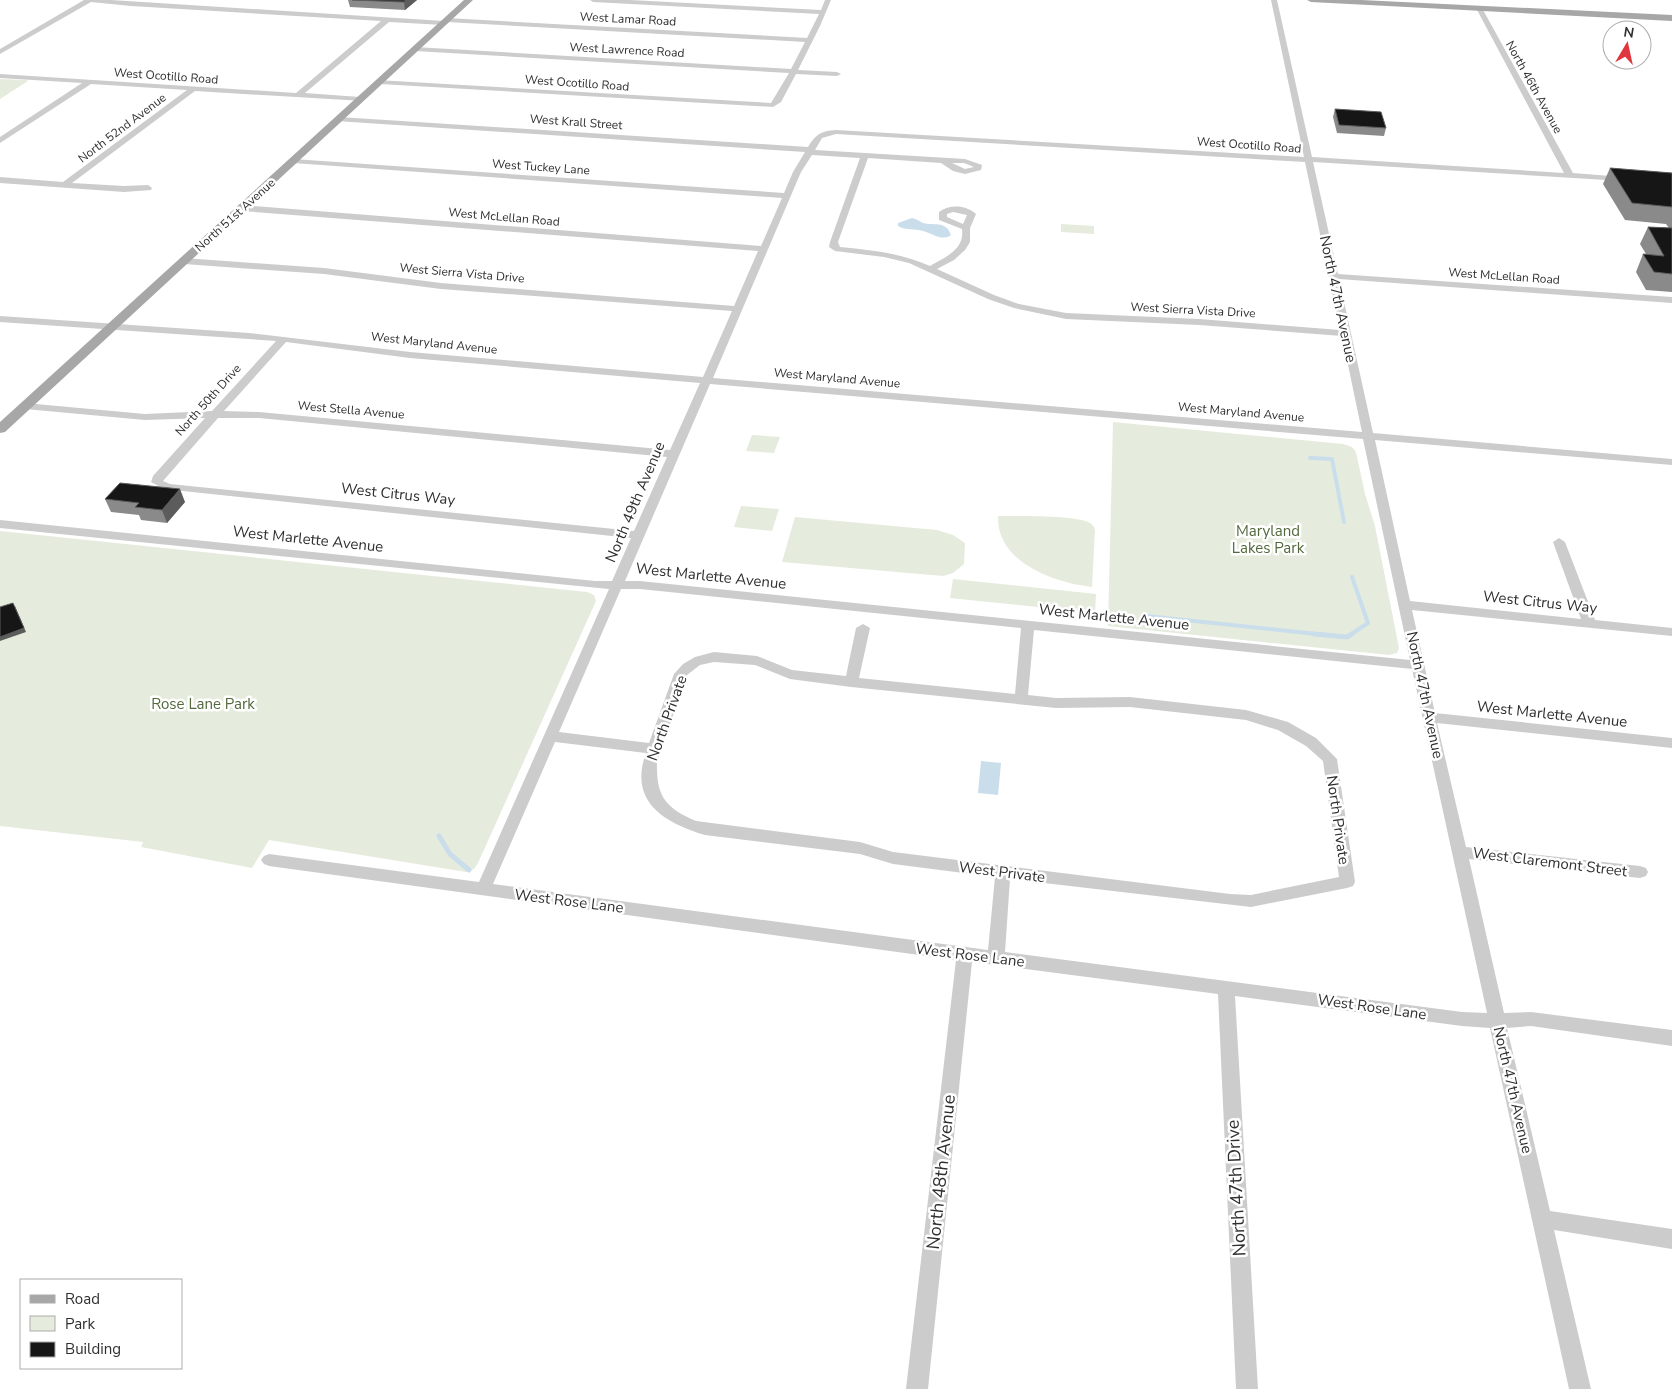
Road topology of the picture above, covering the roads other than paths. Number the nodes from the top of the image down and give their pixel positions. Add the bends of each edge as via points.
1 (90, 0) edge
2 (469, 0) edge
3 (593, 0) edge
4 (828, 0) edge
5 (1274, 0) edge
6 (1311, 0) edge
7 (270, 2) dead end
8 (1478, 8) junction
9 (257, 12) junction
10 (822, 12) junction
11 (1672, 18) edge
12 (388, 19) junction
13 (445, 22) junction
14 (808, 40) junction
15 (415, 49) junction
16 (0, 52) edge
17 (793, 71) junction
18 (838, 74) dead end
19 (0, 76) edge
20 (89, 82) junction
21 (380, 82) junction
22 (193, 89) junction
23 (298, 96) junction
24 (360, 100) junction
25 (339, 119) junction
26 (825, 133) joint
27 (0, 140) edge
28 (810, 151) junction
29 (865, 155) junction
30 (1308, 160) junction
31 (293, 161) junction
32 (943, 161) dead end
33 (1570, 176) junction
34 (0, 180) edge
35 (1634, 180) edge
36 (64, 185) junction
37 (148, 188) dead end
38 (787, 196) junction
39 (242, 208) junction
40 (966, 228) dead end
41 (764, 249) junction
42 (184, 261) junction
43 (930, 268) junction
44 (1333, 276) junction
45 (1672, 300) edge
46 (737, 309) junction
47 (0, 319) edge
48 (112, 327) junction
49 (1344, 328) junction
50 (282, 339) junction
51 (706, 380) junction
52 (25, 406) junction
53 (213, 414) junction
54 (0, 429) edge
55 (1368, 436) junction
56 (673, 454) junction
57 (1672, 462) edge
58 (157, 482) joint
59 (0, 524) edge
60 (638, 535) junction
61 (1559, 542) dead end
62 (617, 584) junction
63 (1406, 605) junction
64 (1590, 624) junction
65 (1028, 625) junction
66 (863, 628) dead end
67 (1672, 632) edge
68 (1418, 665) junction
69 (851, 682) junction
70 (1021, 700) junction
71 (1429, 717) junction
72 (550, 736) junction
73 (1672, 743) edge
74 (654, 749) junction
75 (662, 810) joint
76 (1459, 852) junction
77 (269, 860) dead end
78 (1640, 872) dead end
79 (1004, 873) junction
80 (1347, 882) joint
81 (483, 890) junction
82 (965, 954) junction
83 (996, 958) junction
84 (1226, 988) junction
85 (1497, 1022) junction
86 (1672, 1038) edge
87 (1543, 1219) junction
88 (1672, 1239) edge
89 (917, 1389) edge
90 (1247, 1389) edge
91 (1580, 1389) edge

1 - 9 street, West Lamar Road
1 - 16 street
2 - 13 main road, North 51st Avenue
3 - 10 street
4 - 10 street
5 - 30 street, North 47th Avenue
6 - 8 main road
7 - 9 street
8 - 11 main road
8 - 33 street, North 46th Avenue
9 - 12 street, West Lamar Road
10 - 14 street
12 - 13 street, West Lamar Road
12 - 23 street
13 - 14 street, West Lamar Road
13 - 15 main road, North 51st Avenue
14 - 17 street
15 - 17 street, West Lawrence Road
15 - 21 main road, North 51st Avenue
17 - 18 street, West Lawrence Road
17 - 21 street, West Ocotillo Road via 773,105
19 - 20 street, West Ocotillo Road
20 - 22 street, West Ocotillo Road
20 - 27 street
21 - 24 main road, North 51st Avenue
22 - 23 street, West Ocotillo Road
22 - 36 street, North 52nd Avenue
23 - 24 street, West Ocotillo Road
24 - 25 main road, North 51st Avenue
25 - 28 street, West Krall Street
25 - 31 main road, North 51st Avenue
26 - 28 street, North 49th Avenue via 819,136
26 - 30 street, West Ocotillo Road
28 - 29 street, West Krall Street
28 - 38 street, North 49th Avenue
29 - 32 street, West Krall Street
29 - 43 street, West Sierra Vista Drive via 834,247 892,256
30 - 33 street, West Ocotillo Road
30 - 44 street, North 47th Avenue
31 - 38 street, West Tuckey Lane
31 - 39 main road, North 51st Avenue
33 - 35 street, West Ocotillo Road
34 - 36 street
36 - 37 street
38 - 41 street, North 49th Avenue
39 - 41 street, West McLellan Road
39 - 42 main road, North 51st Avenue
40 - 43 street via 968,239 964,247 951,258
41 - 46 street, North 49th Avenue
42 - 46 street, West Sierra Vista Drive via 324,271 441,286
42 - 48 main road, North 51st Avenue
43 - 49 street, West Sierra Vista Drive via 990,297 1066,316
44 - 45 street, West McLellan Road
44 - 49 street, North 47th Avenue
46 - 51 street, North 49th Avenue
47 - 48 street, West Maryland Avenue
48 - 50 street, West Maryland Avenue
48 - 52 main road, North 51st Avenue
49 - 55 street, North 47th Avenue
50 - 51 street, West Maryland Avenue via 410,355
50 - 53 street, North 50th Drive
51 - 55 street, West Maryland Avenue
51 - 56 street, North 49th Avenue
52 - 53 street, West Stella Avenue via 145,417
52 - 54 main road, North 51st Avenue
53 - 56 street, West Stella Avenue via 259,415
53 - 58 street, North 50th Drive
55 - 57 street, West Maryland Avenue
55 - 63 street, North 47th Avenue
56 - 60 street, North 49th Avenue
58 - 60 street, West Citrus Way via 168,487
59 - 62 street, West Marlette Avenue via 594,585
60 - 62 street, North 49th Avenue
61 - 64 street
62 - 65 street, West Marlette Avenue
62 - 72 street, North 49th Avenue
63 - 64 street, West Citrus Way
63 - 68 street, North 47th Avenue
64 - 67 street, West Citrus Way
65 - 68 street, West Marlette Avenue
65 - 70 street
66 - 69 street
68 - 71 street, North 47th Avenue
69 - 70 street
69 - 74 street, North Private via 790,674 757,661 714,657 697,661 681,674
70 - 80 street, North Private via 1130,702 1258,717 1304,738 1330,759
71 - 73 street, West Marlette Avenue
71 - 76 street, North 47th Avenue
72 - 74 street
72 - 81 street, North 49th Avenue
74 - 75 street, North Private via 649,785
75 - 79 street, West Private via 686,824 705,829 860,848 893,858
76 - 78 street, West Claremont Street
76 - 85 street, North 47th Avenue
77 - 81 street, West Rose Lane
79 - 80 street, West Private via 1251,900
79 - 83 street
81 - 82 street, West Rose Lane
82 - 83 street, West Rose Lane
82 - 89 street, North 48th Avenue
83 - 84 street, West Rose Lane
84 - 85 street, West Rose Lane
84 - 90 street, North 47th Drive
85 - 86 street, West Rose Lane via 1531,1018
85 - 87 street, North 47th Avenue
87 - 88 street
87 - 91 street, North 47th Avenue

